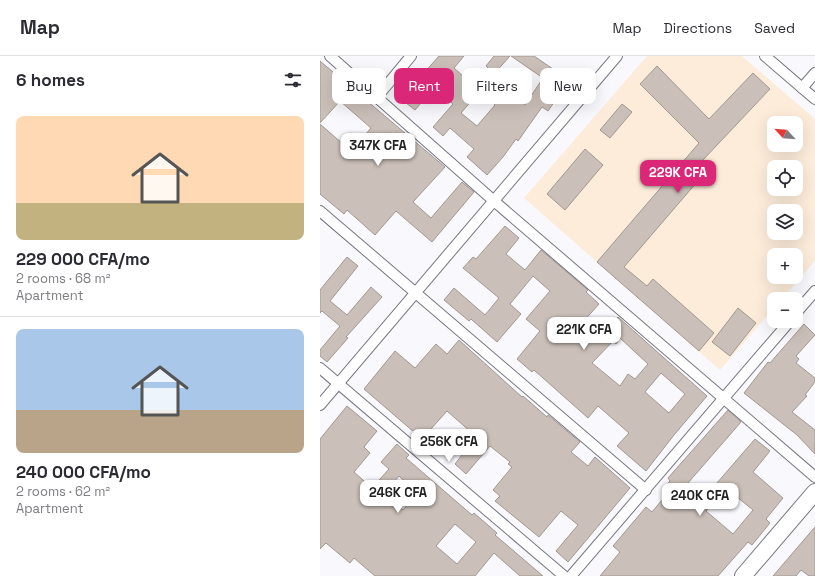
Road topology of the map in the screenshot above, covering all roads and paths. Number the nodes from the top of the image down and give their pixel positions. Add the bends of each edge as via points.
1 (330, 56) edge
2 (411, 56) edge
3 (617, 56) edge
4 (765, 56) edge
5 (344, 68) edge
6 (815, 73) edge
7 (386, 86) edge
8 (802, 88) junction
9 (815, 99) edge
10 (385, 104) edge
11 (494, 201) junction
12 (320, 211) edge
13 (815, 291) edge
14 (416, 293) junction
15 (803, 306) edge
16 (784, 328) edge
17 (320, 368) edge
18 (338, 383) junction
19 (724, 398) junction
20 (320, 406) edge
21 (815, 477) edge
22 (646, 490) junction
23 (815, 492) edge
24 (564, 576) edge
25 (571, 576) edge
26 (743, 576) edge

1 - 5 street
2 - 7 street
3 - 11 street
4 - 8 street
6 - 8 street
8 - 9 street
10 - 11 street
11 - 14 street
11 - 19 street
12 - 14 street
13 - 15 street
14 - 18 street
14 - 22 street
16 - 19 street
17 - 18 street
18 - 20 street
18 - 24 street
19 - 21 street
19 - 22 street
22 - 25 street
23 - 26 main road

